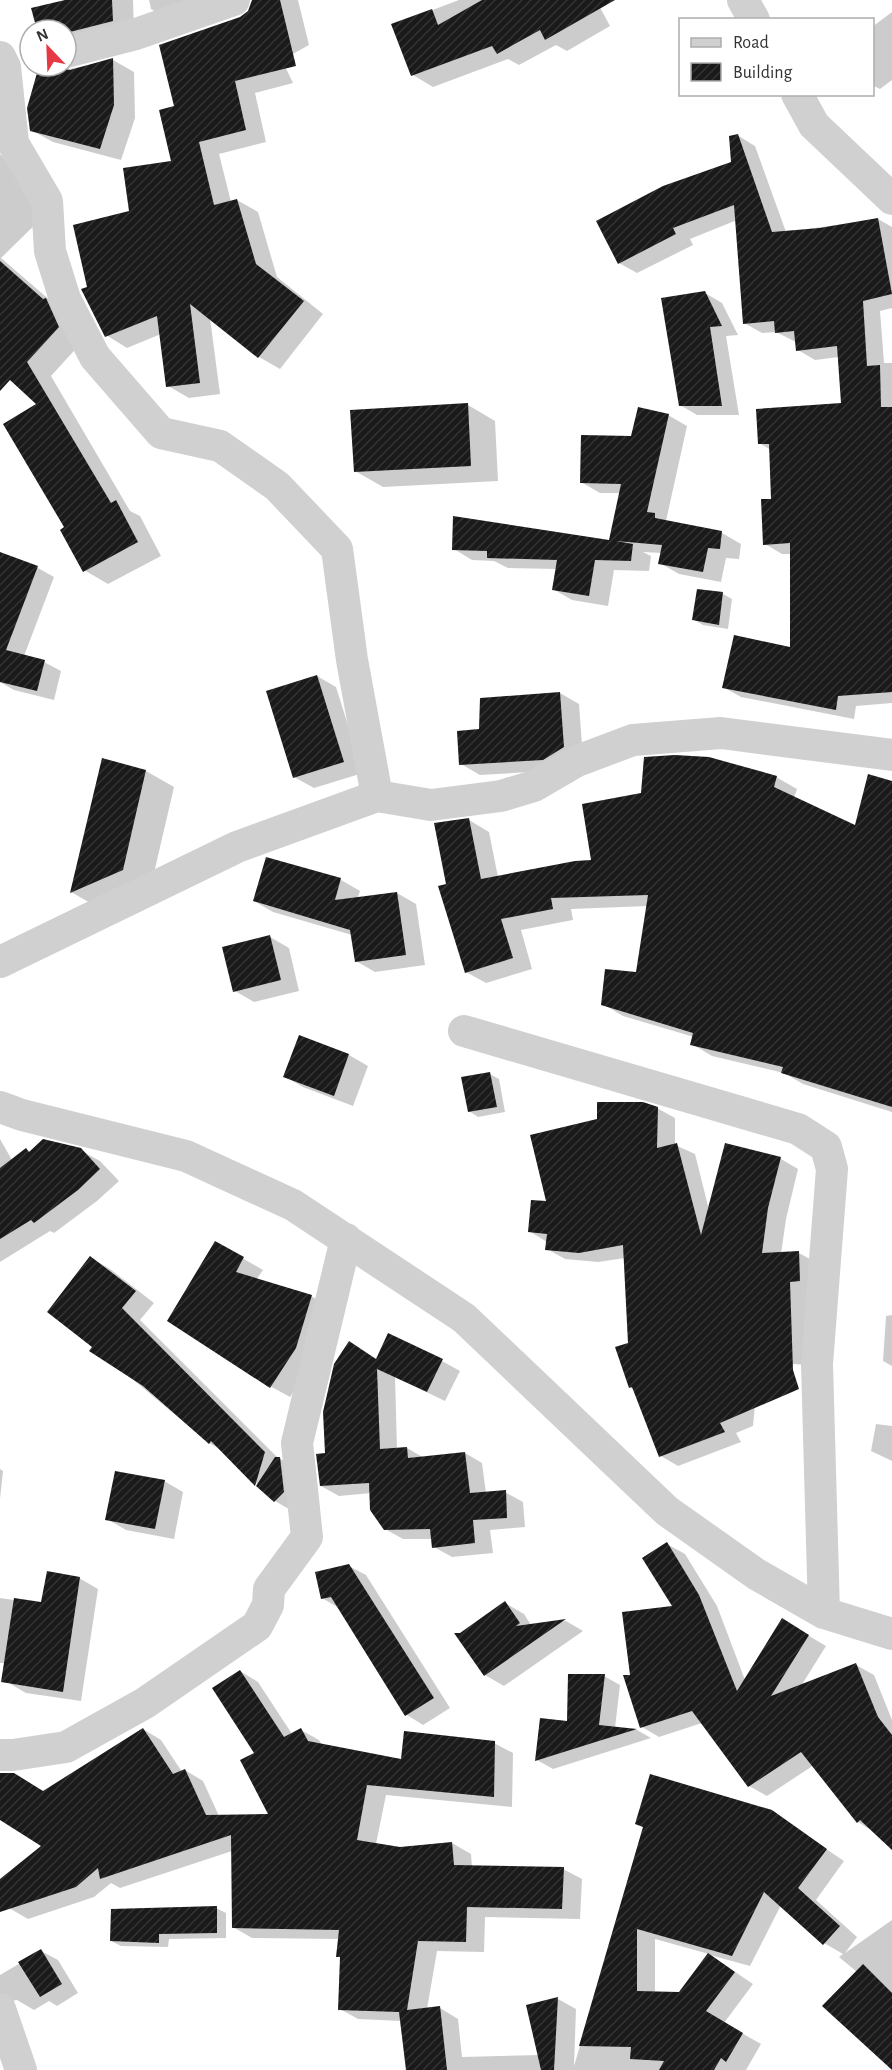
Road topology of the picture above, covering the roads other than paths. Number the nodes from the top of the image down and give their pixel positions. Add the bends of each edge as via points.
1 (234, 0) edge
2 (743, 0) edge
3 (753, 18) edge
4 (78, 49) edge
5 (12, 62) edge
6 (797, 96) edge
7 (892, 198) edge
8 (892, 755) edge
9 (376, 796) junction
10 (0, 962) edge
11 (464, 1031) dead end
12 (0, 1107) edge
13 (346, 1239) junction
14 (824, 1613) junction
15 (891, 1633) edge
16 (0, 1755) edge
17 (0, 2009) edge
18 (21, 2070) edge

1 - 4 street via 136,34
2 - 3 street
5 - 9 street via 13,143 47,201 50,251 65,299 95,357 161,433 220,446 277,486 337,549
6 - 7 street via 813,124
8 - 9 street via 722,733 655,738 624,743 577,761 534,786 501,796 431,805
9 - 10 street via 237,847
11 - 14 street via 798,1129 826,1147 832,1169 817,1364
12 - 13 street via 186,1156 293,1205
13 - 14 street via 464,1318 667,1510 756,1574
13 - 16 street via 297,1443 307,1537 269,1589 268,1605 257,1626 145,1703 66,1747
14 - 15 street
17 - 18 street

